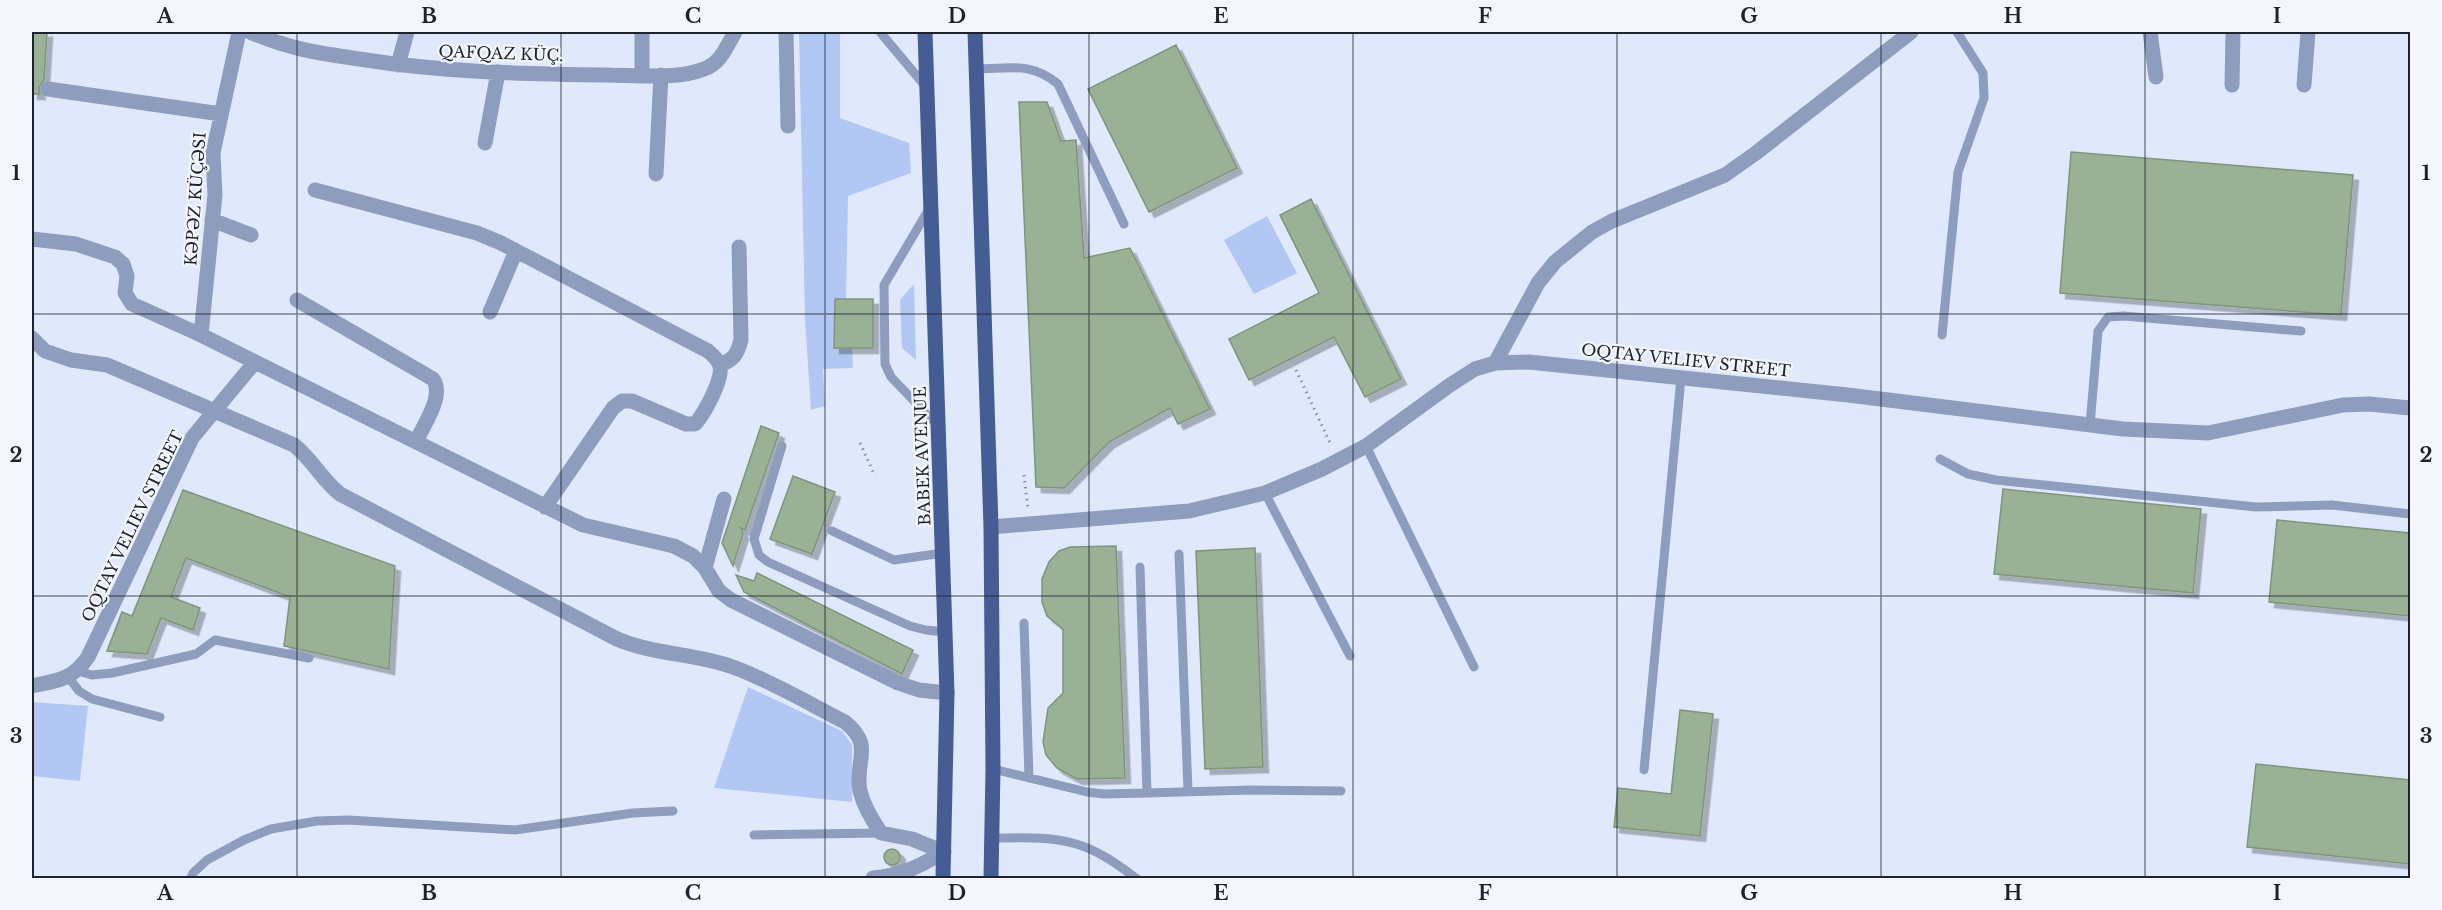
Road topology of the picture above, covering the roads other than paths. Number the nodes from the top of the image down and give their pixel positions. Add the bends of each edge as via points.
1 (239, 32) edge
2 (407, 32) edge
3 (642, 32) edge
4 (735, 32) edge
5 (786, 32) edge
6 (880, 32) edge
7 (925, 32) edge
8 (975, 32) edge
9 (1911, 32) edge
10 (1957, 32) edge
11 (2150, 32) edge
12 (2233, 32) edge
13 (2308, 32) edge
14 (256, 33) edge
15 (398, 65) junction
16 (976, 69) junction
17 (498, 72) junction
18 (642, 75) junction
19 (661, 75) junction
20 (2156, 77) dead end
21 (2232, 84) dead end
22 (2304, 85) dead end
23 (927, 88) junction
24 (48, 89) dead end
25 (221, 114) junction
26 (788, 126) dead end
27 (485, 142) dead end
28 (656, 174) dead end
29 (315, 190) dead end
30 (930, 207) junction
31 (212, 220) junction
32 (1124, 224) dead end
33 (251, 235) dead end
34 (32, 239) edge
35 (739, 247) dead end
36 (516, 251) junction
37 (297, 300) dead end
38 (490, 312) dead end
39 (2301, 331) dead end
40 (201, 335) junction
41 (1942, 335) dead end
42 (32, 338) edge
43 (255, 362) junction
44 (1495, 363) junction
45 (720, 365) junction
46 (1681, 378) junction
47 (2410, 408) edge
48 (215, 410) junction
49 (2090, 425) junction
50 (938, 426) junction
51 (416, 442) junction
52 (782, 446) dead end
53 (1366, 446) junction
54 (1940, 459) dead end
55 (1265, 494) junction
56 (724, 499) dead end
57 (545, 507) junction
58 (2410, 513) edge
59 (991, 527) junction
60 (832, 531) dead end
61 (943, 553) junction
62 (1179, 554) dead end
63 (1140, 567) dead end
64 (705, 568) junction
65 (1024, 623) dead end
66 (945, 632) junction
67 (1350, 656) dead end
68 (309, 658) dead end
69 (1474, 667) dead end
70 (74, 674) junction
71 (32, 686) edge
72 (947, 693) junction
73 (160, 717) dead end
74 (993, 769) junction
75 (1644, 770) dead end
76 (1029, 778) junction
77 (1341, 791) dead end
78 (1188, 792) junction
79 (1147, 793) junction
80 (673, 811) dead end
81 (881, 833) junction
82 (754, 835) dead end
83 (993, 838) junction
84 (944, 852) junction
85 (191, 879) edge
86 (873, 879) edge
87 (943, 879) edge
88 (991, 879) edge
89 (1136, 879) edge

1 - 25 street, KƏPƏZ KÜÇƏSI
2 - 15 street
3 - 18 street
4 - 19 street, QAFQAZ KÜÇ. via 715,63 695,71
5 - 26 street
6 - 23 lane
7 - 23 main road, BABEK AVENUE
8 - 16 main road
9 - 44 street via 1725,175 1592,232 1555,262 1538,283
10 - 41 lane via 1983,73 1984,98 1958,172
11 - 20 street
12 - 21 street
13 - 22 street
14 - 15 street, QAFQAZ KÜÇ. via 283,46 309,52
15 - 17 street, QAFQAZ KÜÇ.
16 - 32 lane via 1030,68 1044,72 1058,84
16 - 59 main road
17 - 18 street, QAFQAZ KÜÇ.
17 - 27 street
18 - 19 street, QAFQAZ KÜÇ.
19 - 28 street
23 - 30 main road, BABEK AVENUE
24 - 25 street
25 - 31 street, KƏPƏZ KÜÇƏSI via 213,153 216,182
29 - 36 street via 477,233
30 - 50 main road, BABEK AVENUE
30 - 50 lane via 884,285 885,364 891,377
31 - 33 street
31 - 40 street, KƏPƏZ KÜÇƏSI
34 - 40 street via 76,243 115,257 123,264 127,276 125,293 132,304
35 - 45 street via 741,340 732,360
36 - 38 street
36 - 45 street via 708,351
37 - 51 street via 433,379 437,396
39 - 49 lane via 2108,317 2098,331
40 - 43 street
42 - 48 street via 45,351 71,360 107,365
43 - 48 street, OQTAY VELIEV STREET
43 - 51 street
44 - 46 street, OQTAY VELIEV STREET via 1529,362
44 - 53 street, OQTAY VELIEV STREET via 1475,369 1450,385
45 - 57 street via 703,415 695,424 686,424 632,401 622,401 613,408
46 - 49 street, OQTAY VELIEV STREET
46 - 75 lane
47 - 49 street, OQTAY VELIEV STREET via 2343,405 2208,433
48 - 70 street, OQTAY VELIEV STREET via 192,438 88,657
48 - 81 street via 294,445 340,494 617,639 640,649 706,659 735,668 845,722 856,731 862,745 860,789 868,814
50 - 61 main road, BABEK AVENUE
51 - 57 street
52 - 66 lane via 754,539 759,555 910,626
53 - 55 street, OQTAY VELIEV STREET
53 - 69 lane
54 - 58 lane via 1968,474 1996,480 2256,507 2332,505
55 - 59 street, OQTAY VELIEV STREET via 1189,511
55 - 67 lane
56 - 64 street
57 - 64 street via 583,525 674,546
59 - 74 main road
60 - 61 lane via 894,560
61 - 66 main road, BABEK AVENUE
62 - 78 lane
63 - 79 lane
64 - 72 street via 718,591 731,600 898,683
65 - 76 lane
66 - 72 main road, BABEK AVENUE
68 - 70 lane via 215,640 196,654 112,673
70 - 71 street
70 - 73 lane via 79,691 92,699
72 - 84 main road, BABEK AVENUE
74 - 76 lane
74 - 83 main road
76 - 79 lane via 1104,794
77 - 78 lane
78 - 79 lane
80 - 85 lane via 515,830 317,821 271,829 244,840 207,861
81 - 82 lane
81 - 84 street via 912,839
83 - 88 main road
83 - 89 lane via 1049,838 1077,844 1110,860
84 - 86 street via 916,869
84 - 87 main road, BABEK AVENUE

